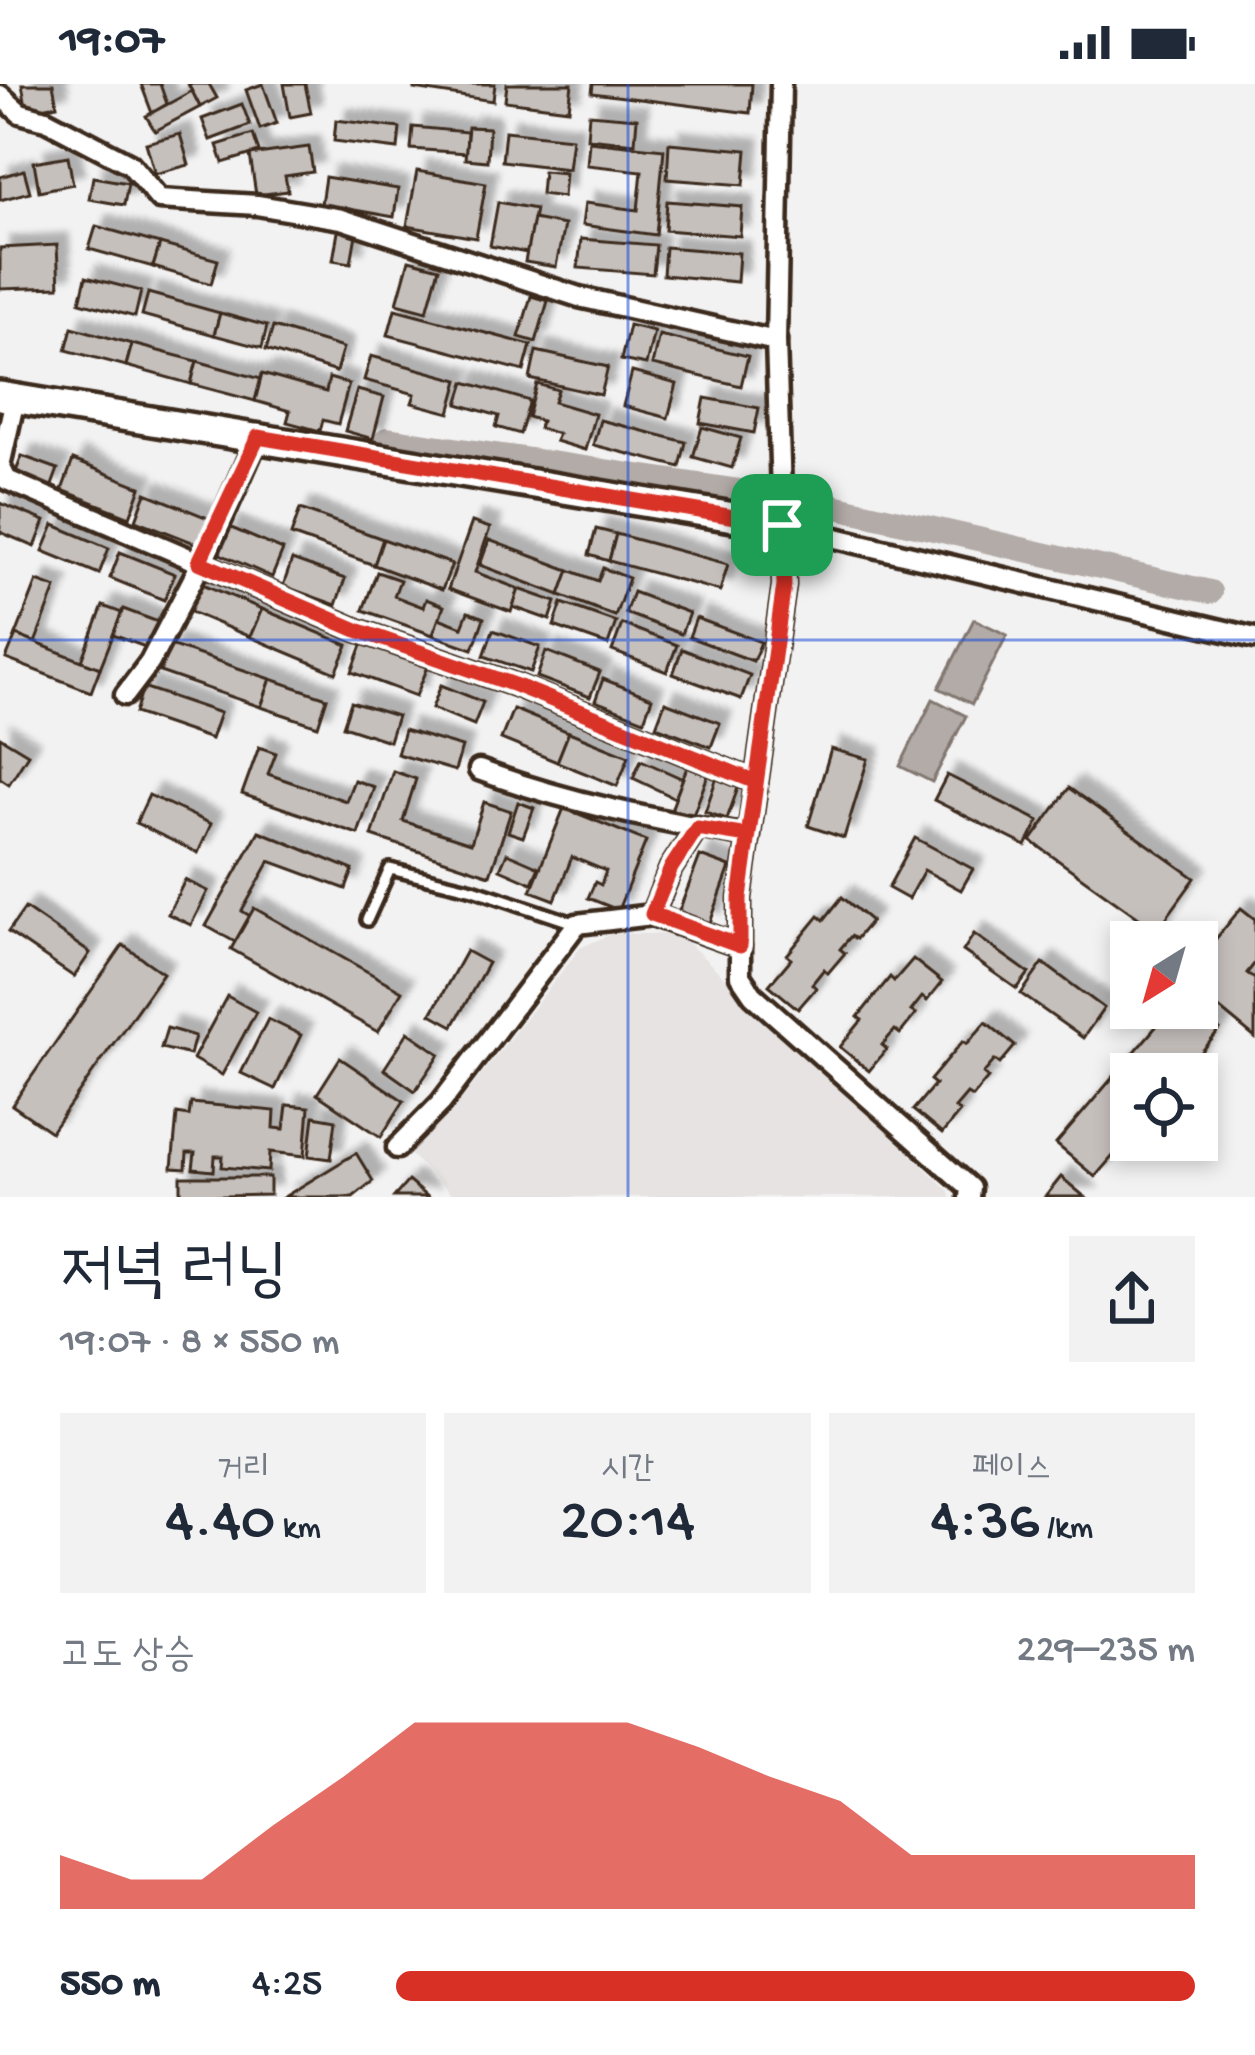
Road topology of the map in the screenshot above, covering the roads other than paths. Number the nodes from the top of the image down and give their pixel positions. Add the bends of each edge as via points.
1 (781, 84) edge
2 (0, 95) edge
3 (776, 341) junction
4 (7, 397) edge
5 (258, 437) junction
6 (782, 525) junction
7 (199, 562) junction
8 (1255, 638) edge
9 (125, 694) dead end
10 (479, 770) dead end
11 (756, 782) junction
12 (697, 828) junction
13 (748, 836) junction
14 (652, 914) junction
15 (367, 920) dead end
16 (578, 924) junction
17 (740, 946) junction
18 (397, 1148) dead end
19 (969, 1197) edge

1 - 3 street
2 - 3 street via 130,164 159,200 341,219 579,297
3 - 6 street
4 - 5 street
4 - 7 street via 0,466 8,480
5 - 6 street
5 - 7 street
6 - 8 street
6 - 11 street via 784,585
7 - 9 street via 150,662
7 - 11 street
10 - 12 street
11 - 13 street
12 - 13 street
12 - 14 street
13 - 17 street
14 - 16 street
14 - 17 street
15 - 16 lane via 390,869
16 - 18 street
17 - 19 street via 740,976 754,995 939,1157 970,1188

